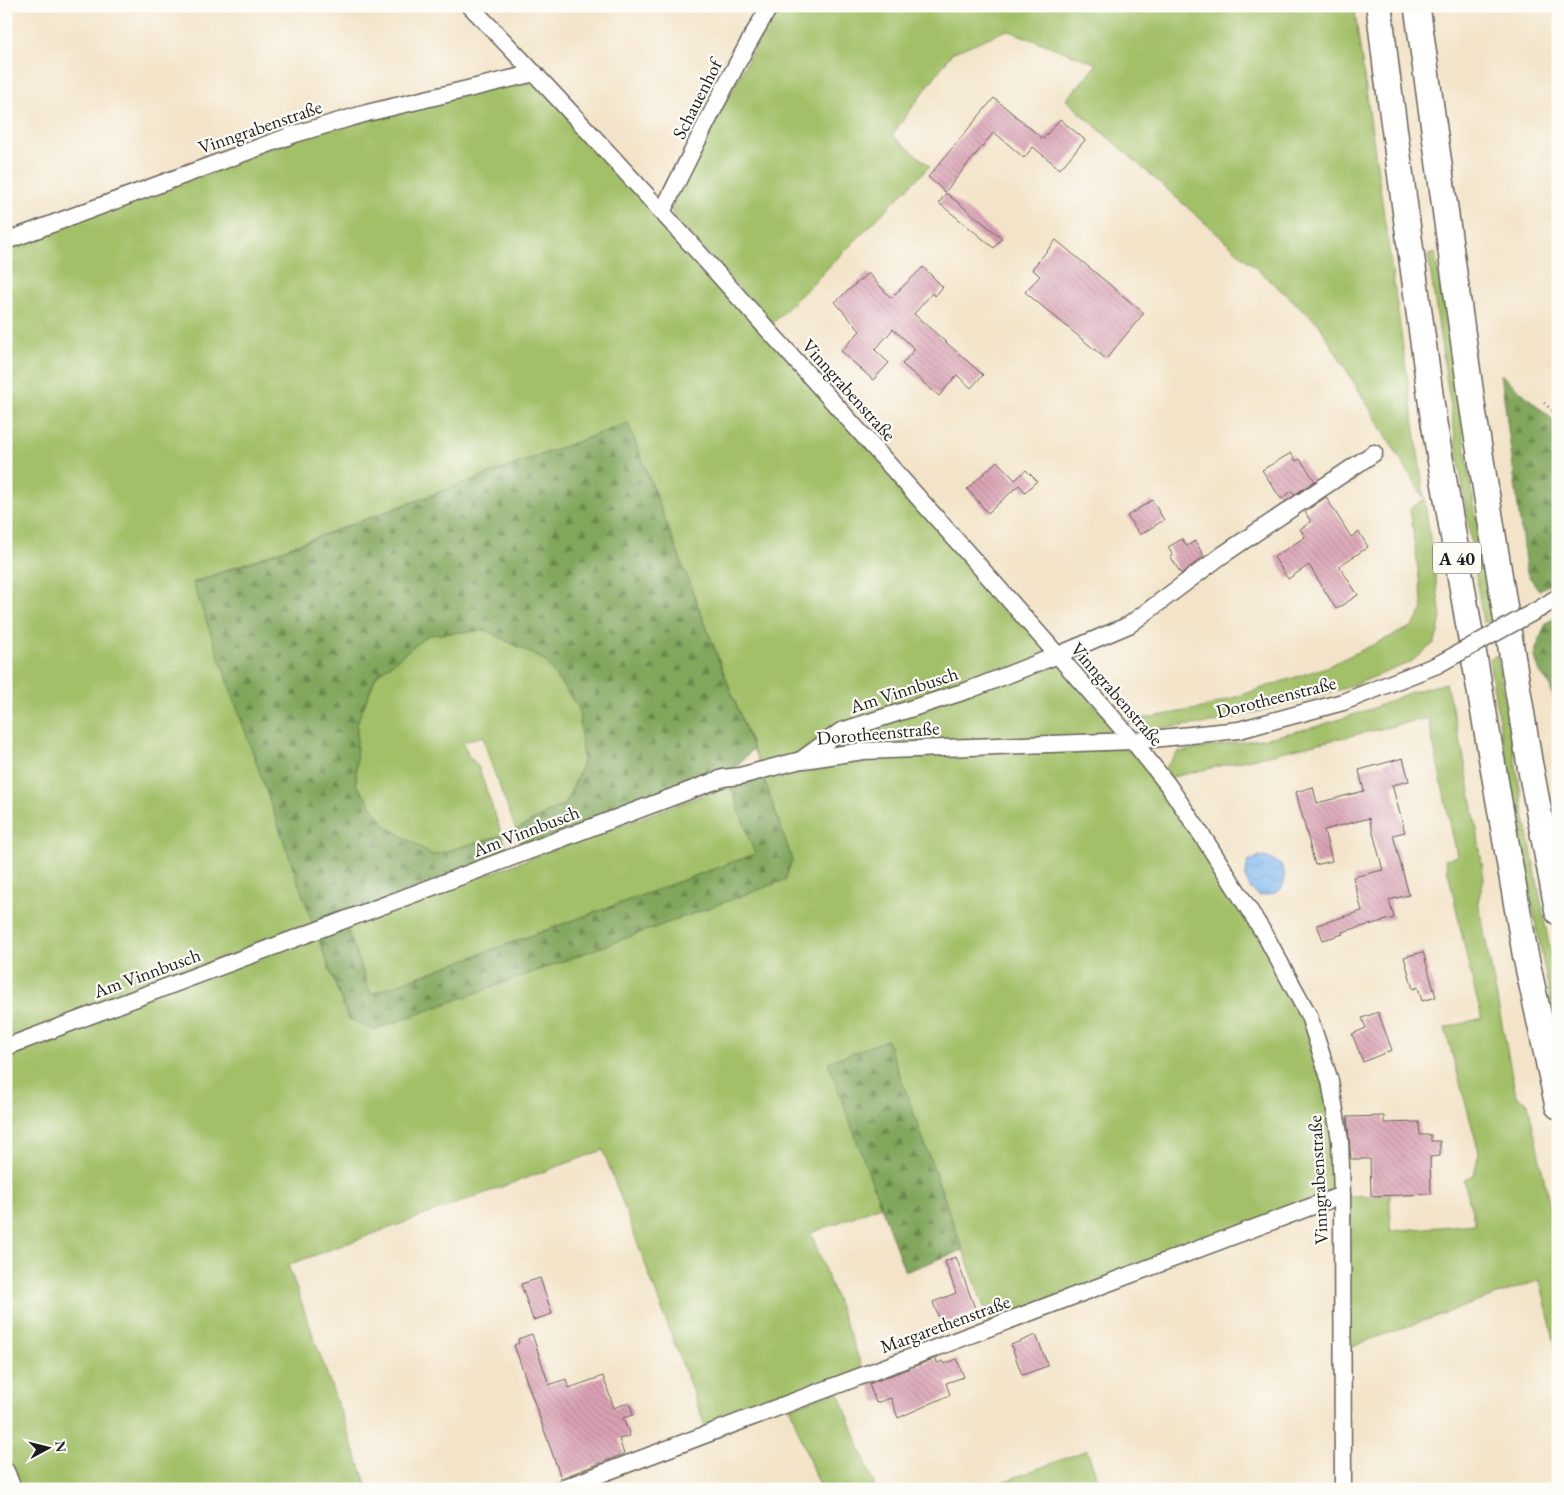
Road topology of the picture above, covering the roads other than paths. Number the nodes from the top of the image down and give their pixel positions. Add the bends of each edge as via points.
1 (470, 6) edge
2 (770, 6) edge
3 (1379, 6) edge
4 (1417, 6) edge
5 (534, 73) junction
6 (662, 212) junction
7 (6, 242) edge
8 (1374, 453) dead end
9 (1558, 597) edge
10 (1058, 655) junction
11 (1133, 741) junction
12 (801, 760) junction
13 (1558, 912) edge
14 (6, 1047) edge
15 (1558, 1106) edge
16 (1342, 1195) junction
17 (6, 1471) edge
18 (13, 1489) edge
19 (561, 1489) edge
20 (1343, 1489) edge

1 - 5 street, Vinngrabenstraße
2 - 6 street, Schauenhof
3 - 15 highway, A 40 via 1434,423 1525,953
4 - 13 highway, A 40 via 1473,410 1529,760
5 - 6 street, Vinngrabenstraße
5 - 7 street, Vinngrabenstraße via 367,112 294,134
6 - 10 street, Vinngrabenstraße
8 - 10 street via 1221,556 1129,625
9 - 11 street, Dorotheenstraße, bridge via 1437,665 1343,702 1239,730
10 - 11 street, Vinngrabenstraße
10 - 12 street, Am Vinnbusch via 969,690 841,731
11 - 12 street, Dorotheenstraße via 863,751
11 - 16 street, Vinngrabenstraße via 1207,843 1309,1016 1330,1081 1340,1140
12 - 14 street, Am Vinnbusch via 723,778
16 - 19 street, Margarethenstraße
16 - 20 street, Vinngrabenstraße
17 - 18 street

